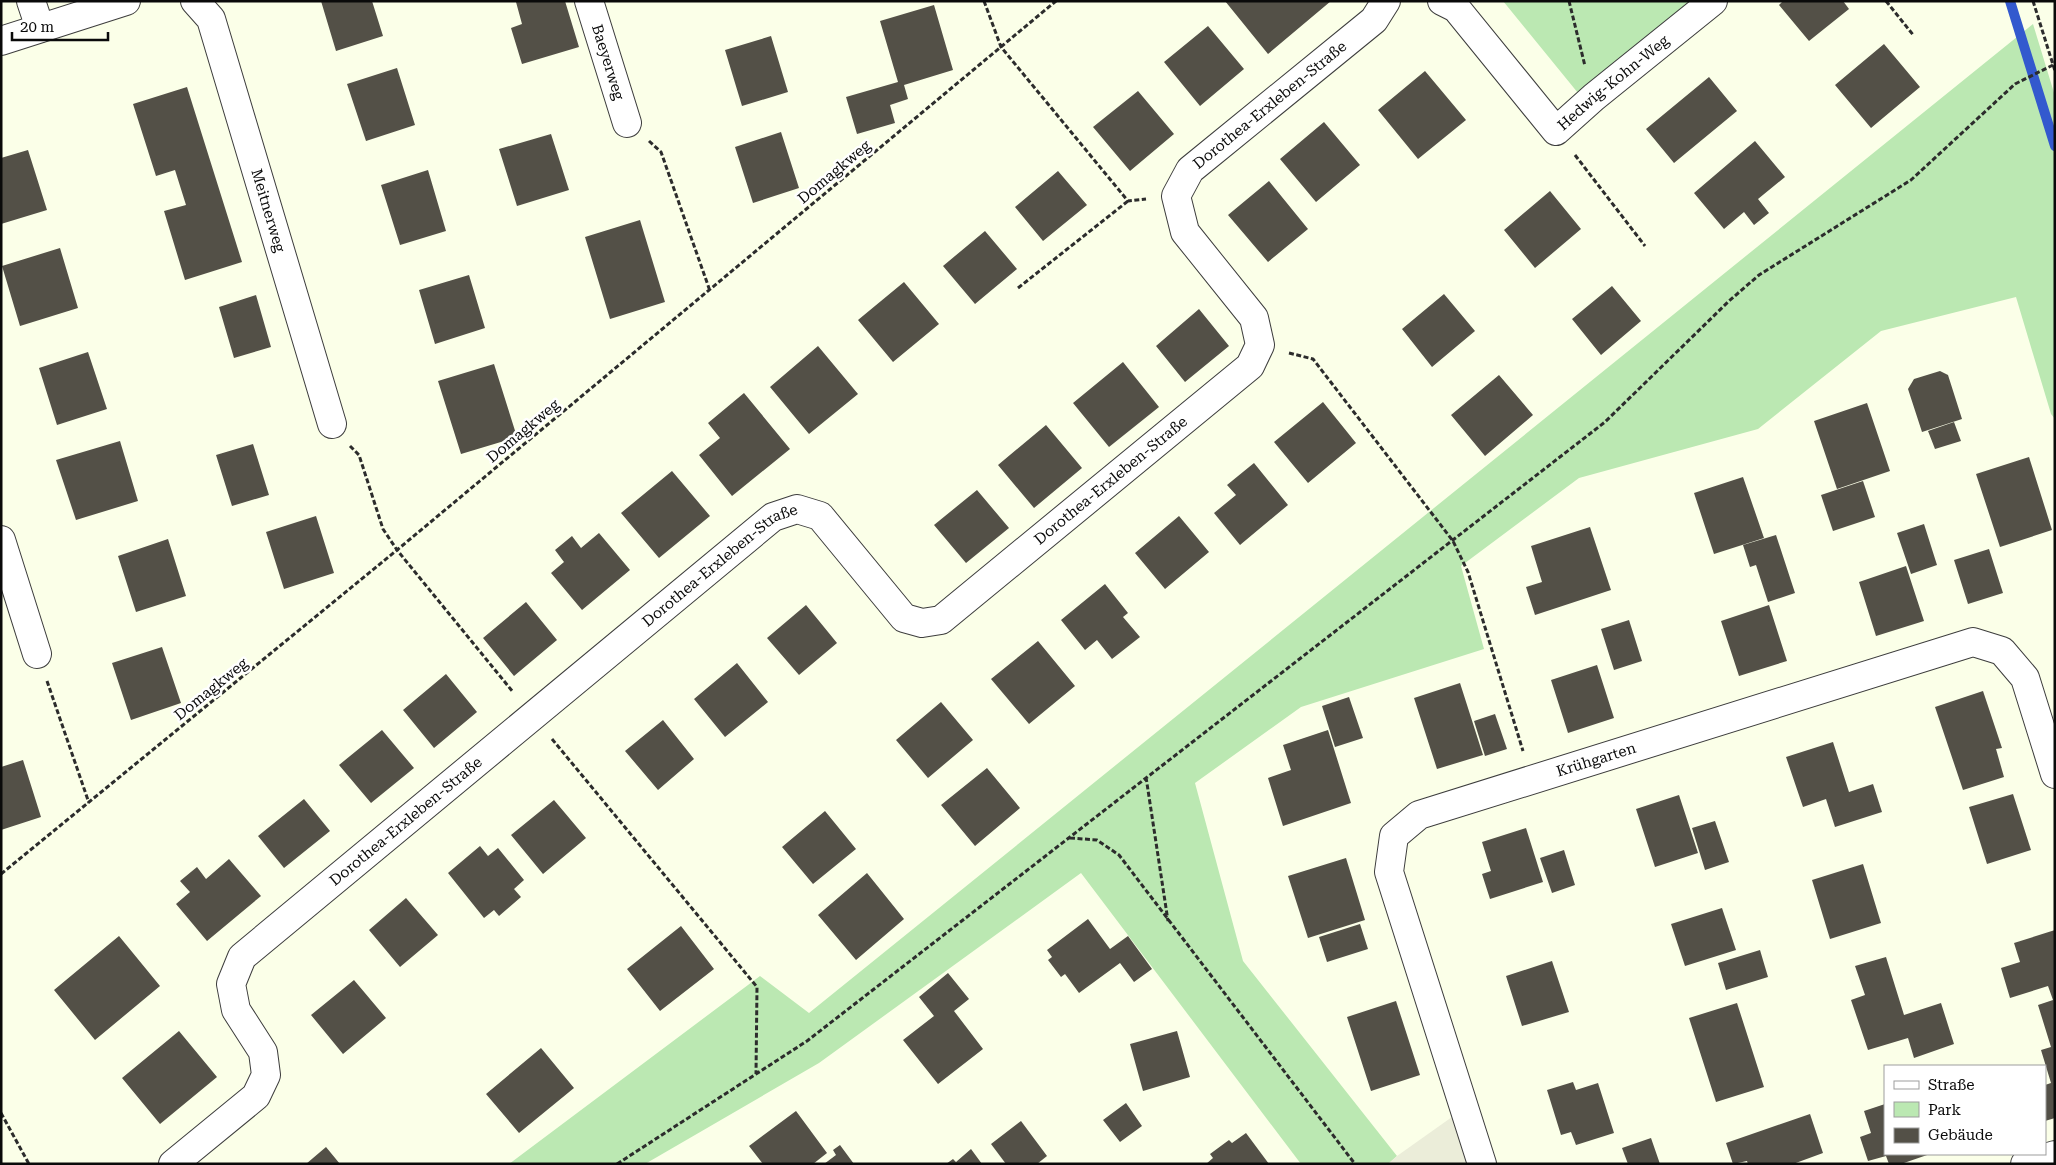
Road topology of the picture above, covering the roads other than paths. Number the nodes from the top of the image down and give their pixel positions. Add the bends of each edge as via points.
1 (31, 1) edge
2 (126, 1) edge
3 (195, 1) edge
4 (589, 1) edge
5 (1386, 1) edge
6 (1442, 1) edge
7 (1713, 1) edge
8 (40, 28) junction
9 (1, 41) edge
10 (627, 123) road end
11 (332, 424) road end
12 (1, 540) edge
13 (37, 654) road end
14 (2055, 774) edge
15 (2055, 1155) edge
16 (173, 1164) edge
17 (1482, 1164) edge
18 (2025, 1164) edge

1 - 8 street
2 - 8 street
3 - 11 street, Meitnerweg via 211,19
4 - 10 street, Baeyerweg
5 - 16 street, Dorothea-Erxleben-Straße via 1374,20 1190,170 1176,196 1185,232 1254,318 1260,345 1250,366 941,620 922,623 904,618 820,516 797,509 773,517 242,957 231,984 236,1010 263,1052 266,1075 256,1096
6 - 7 street, Hedwig-Kohn-Weg via 1456,8 1556,131
8 - 9 street
12 - 13 street
14 - 17 street, Krühgarten via 2025,678 2002,651 1973,642 1419,815 1394,836 1390,872
15 - 18 street

